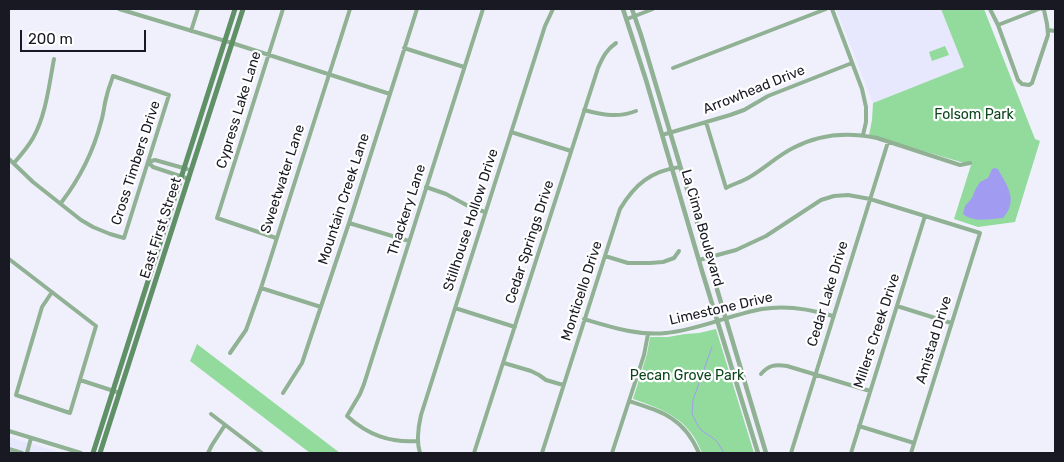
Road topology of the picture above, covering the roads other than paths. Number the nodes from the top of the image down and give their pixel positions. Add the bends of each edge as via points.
1 (119, 9) edge
2 (198, 9) edge
3 (235, 9) edge
4 (243, 9) edge
5 (283, 9) edge
6 (350, 9) edge
7 (417, 9) edge
8 (483, 9) edge
9 (553, 9) edge
10 (623, 9) edge
11 (632, 9) edge
12 (653, 9) edge
13 (826, 9) edge
14 (832, 9) edge
15 (990, 9) edge
16 (1040, 9) edge
17 (135, 11) edge
18 (634, 16) junction
19 (627, 19) junction
20 (998, 25) junction
21 (1048, 30) junction
22 (191, 31) junction
23 (1055, 31) edge
24 (225, 41) junction
25 (232, 43) junction
26 (616, 43) dead end
27 (404, 48) junction
28 (268, 55) junction
29 (54, 59) dead end
30 (852, 63) junction
31 (464, 67) junction
32 (673, 68) dead end
33 (329, 74) junction
34 (390, 94) junction
35 (584, 110) junction
36 (636, 111) dead end
37 (706, 122) junction
38 (511, 132) junction
39 (670, 133) junction
40 (662, 135) junction
41 (863, 135) junction
42 (888, 142) junction
43 (571, 150) junction
44 (9, 159) edge
45 (148, 162) junction
46 (14, 163) junction
47 (970, 163) dead end
48 (680, 167) junction
49 (183, 168) junction
50 (672, 168) junction
51 (191, 171) junction
52 (181, 176) junction
53 (189, 179) junction
54 (426, 187) junction
55 (870, 199) junction
56 (61, 203) junction
57 (485, 212) junction
58 (925, 216) junction
59 (349, 223) junction
60 (276, 238) junction
61 (409, 241) junction
62 (157, 251) junction
63 (679, 251) dead end
64 (164, 254) junction
65 (604, 256) junction
66 (708, 258) junction
67 (9, 259) edge
68 (699, 260) junction
69 (148, 278) junction
70 (155, 280) junction
71 (261, 288) junction
72 (52, 292) junction
73 (897, 306) junction
74 (321, 307) junction
75 (455, 308) junction
76 (833, 316) junction
77 (584, 319) junction
78 (726, 319) junction
79 (718, 322) junction
80 (951, 323) junction
81 (515, 327) junction
82 (133, 329) junction
83 (140, 331) junction
84 (648, 334) junction
85 (230, 353) dead end
86 (504, 363) junction
87 (761, 374) dead end
88 (815, 374) junction
89 (80, 380) junction
90 (563, 385) junction
91 (113, 390) junction
92 (870, 391) junction
93 (120, 393) junction
94 (283, 393) dead end
95 (629, 401) junction
96 (211, 414) dead end
97 (225, 425) junction
98 (859, 426) junction
99 (9, 431) edge
100 (32, 438) junction
101 (418, 441) junction
102 (914, 443) junction
103 (9, 449) edge
104 (22, 453) edge
105 (26, 453) edge
106 (81, 453) edge
107 (92, 453) edge
108 (100, 453) edge
109 (208, 453) edge
110 (262, 453) edge
111 (420, 453) edge
112 (474, 453) edge
113 (542, 453) edge
114 (612, 453) edge
115 (699, 453) edge
116 (758, 453) edge
117 (766, 453) edge
118 (791, 453) edge
119 (851, 453) edge
120 (910, 453) edge

1 - 17 street
2 - 22 street
3 - 24 main road, East First Street
4 - 25 main road, East First Street
5 - 28 street, Cypress Lake Lane
6 - 33 street, Sweetwater Lane
7 - 27 street, Mountain Creek Lane
8 - 31 street, Thackery Lane
9 - 38 street, Stillhouse Hollow Drive
10 - 19 street, La Cima Boulevard
11 - 18 street, La Cima Boulevard
12 - 18 street
13 - 32 street
14 - 30 street
15 - 20 street
16 - 20 street
16 - 21 street via 1044,10
17 - 22 street
18 - 19 street
18 - 39 street, La Cima Boulevard
19 - 40 street, La Cima Boulevard
20 - 21 street via 1018,80 1025,85 1032,83
21 - 23 street
22 - 24 street
24 - 25 street
24 - 49 main road, East First Street
25 - 28 street
25 - 51 main road, East First Street
26 - 35 street, Cedar Springs Drive via 602,58
27 - 31 street
27 - 34 street, Mountain Creek Lane
28 - 33 street
28 - 60 street, Cypress Lake Lane via 216,218
29 - 46 street via 39,126
30 - 37 street, Arrowhead Drive
30 - 41 street via 866,107
31 - 54 street, Thackery Lane
33 - 34 street
33 - 60 street, Sweetwater Lane
34 - 59 street, Mountain Creek Lane
35 - 36 street via 618,116
35 - 43 street, Cedar Springs Drive
37 - 39 street, Arrowhead Drive
37 - 41 street via 726,188 807,142 839,135
38 - 43 street
38 - 57 street, Stillhouse Hollow Drive
39 - 40 street, Arrowhead Drive
39 - 48 street, La Cima Boulevard
40 - 50 street, La Cima Boulevard
41 - 42 street
42 - 47 street via 960,165
42 - 55 street, Cedar Lake Drive
43 - 81 street, Cedar Springs Drive
44 - 46 street
45 - 49 street via 155,160
45 - 52 street via 153,167
45 - 56 street, Cross Timbers Drive via 124,238 93,227
45 - 56 street, Cross Timbers Drive via 169,95 113,76 90,153
46 - 56 street
48 - 50 street, Monticello Drive
48 - 66 street, La Cima Boulevard
49 - 51 street
49 - 52 main road, East First Street
50 - 65 street, Monticello Drive via 650,176 626,200
50 - 68 street, La Cima Boulevard
51 - 53 main road, East First Street
52 - 53 street
52 - 62 main road, East First Street
53 - 64 main road, East First Street
54 - 57 street
54 - 61 street, Thackery Lane
55 - 58 street
55 - 66 street via 848,195 821,200 766,236
55 - 76 street, Cedar Lake Drive
57 - 75 street, Stillhouse Hollow Drive
58 - 73 street, Millers Creek Drive
58 - 80 street, Amistad Drive via 980,233
59 - 61 street
59 - 74 street, Mountain Creek Lane
60 - 71 street, Sweetwater Lane
61 - 101 street, Thackery Lane via 364,384 348,416 376,435 398,441
62 - 64 main road
62 - 69 main road, East First Street
63 - 65 street via 674,258 650,263 628,263
64 - 70 main road, East First Street
65 - 77 street, Monticello Drive
66 - 68 street
66 - 78 street, La Cima Boulevard
67 - 72 street
68 - 79 street, La Cima Boulevard
69 - 70 main road
69 - 82 main road, East First Street
70 - 83 main road, East First Street
71 - 74 street
71 - 85 street, Sweetwater Lane via 246,330
72 - 89 street via 96,326
72 - 89 street via 42,308 16,395 70,413
73 - 80 street
73 - 92 street, Millers Creek Drive
74 - 94 street, Mountain Creek Lane via 302,363
75 - 81 street
75 - 101 street, Stillhouse Hollow Drive via 421,415
76 - 78 street, Limestone Drive via 801,308 780,307
76 - 88 street, Cedar Lake Drive
77 - 84 street, Limestone Drive
77 - 90 street, Monticello Drive
78 - 79 street, Limestone Drive
78 - 117 street, La Cima Boulevard
79 - 84 street, Limestone Drive via 678,332
79 - 116 street, La Cima Boulevard
80 - 102 street, Amistad Drive
81 - 86 street, Cedar Springs Drive
82 - 83 main road
82 - 91 main road, East First Street
83 - 93 main road, East First Street
84 - 95 street
86 - 90 street
86 - 112 street, Cedar Springs Drive
87 - 88 street via 766,368 780,365
88 - 92 street
88 - 118 street, Cedar Lake Drive
89 - 91 street
90 - 113 street, Monticello Drive
91 - 93 street
91 - 107 main road, East First Street
92 - 98 street, Millers Creek Drive
93 - 108 main road, East First Street
95 - 114 street
95 - 115 street via 673,419 687,432
96 - 97 street
97 - 109 street
97 - 110 street
98 - 102 street
98 - 119 street, Millers Creek Drive
99 - 100 street
100 - 105 street
100 - 106 street
101 - 111 street
102 - 120 street, Amistad Drive
103 - 104 street

